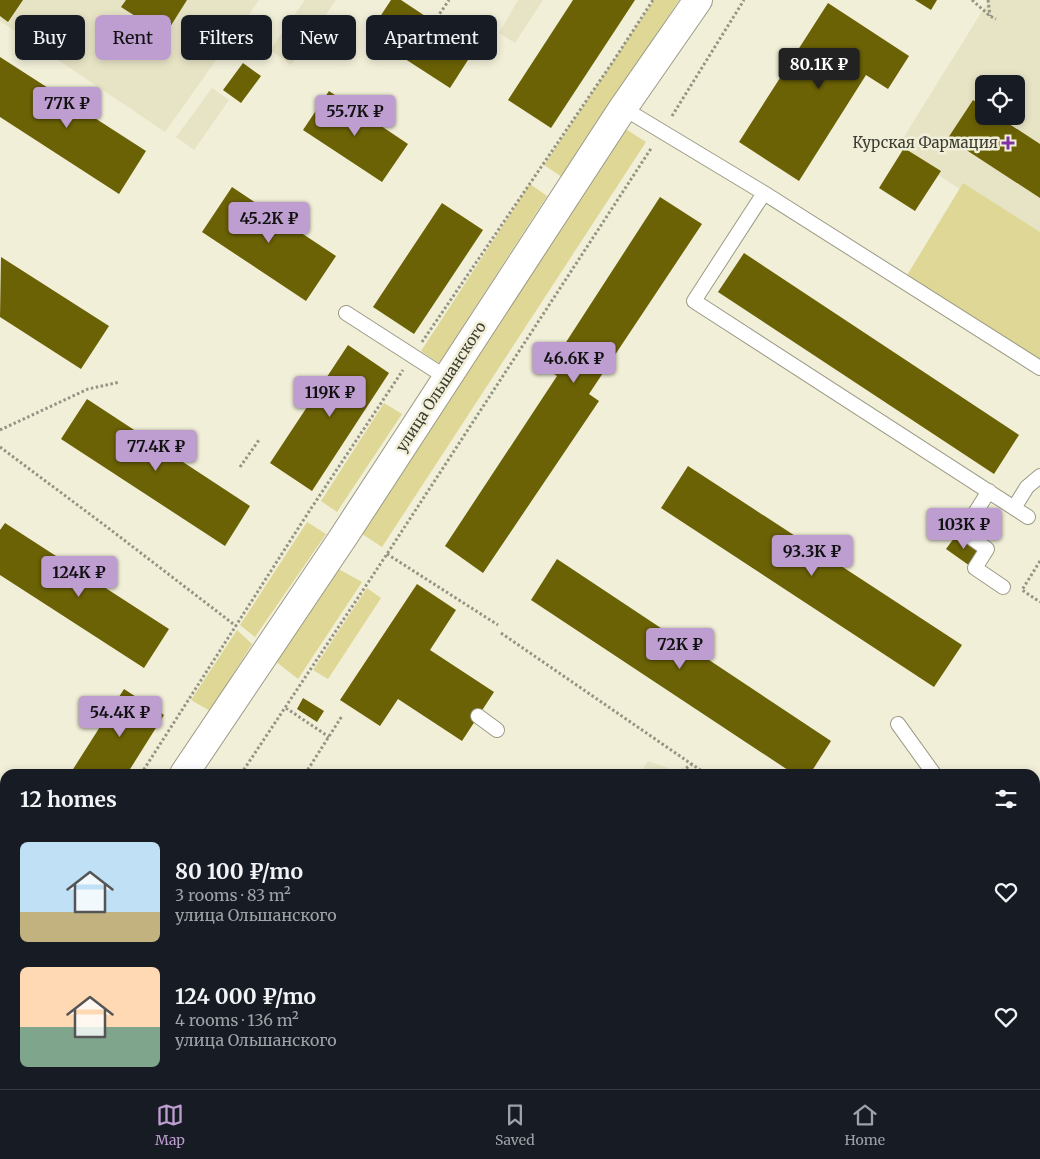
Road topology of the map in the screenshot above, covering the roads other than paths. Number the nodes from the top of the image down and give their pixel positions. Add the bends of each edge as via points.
1 (698, 0) edge
2 (623, 108) junction
3 (764, 193) junction
4 (346, 313) dead end
5 (1040, 368) edge
6 (448, 378) junction
7 (1040, 476) edge
8 (988, 491) junction
9 (1014, 508) junction
10 (1028, 517) dead end
11 (1003, 587) dead end
12 (478, 716) dead end
13 (898, 724) dead end
14 (498, 730) dead end
15 (187, 769) edge
16 (930, 769) edge

1 - 2 street, улица Ольшанского
2 - 3 lane
2 - 6 street, улица Ольшанского
3 - 5 lane
3 - 8 lane via 694,301
4 - 6 lane
6 - 15 street, улица Ольшанского
7 - 9 lane via 1027,487
8 - 9 lane
8 - 11 lane via 963,532 987,549 975,568
9 - 10 lane
12 - 14 lane
13 - 16 lane

